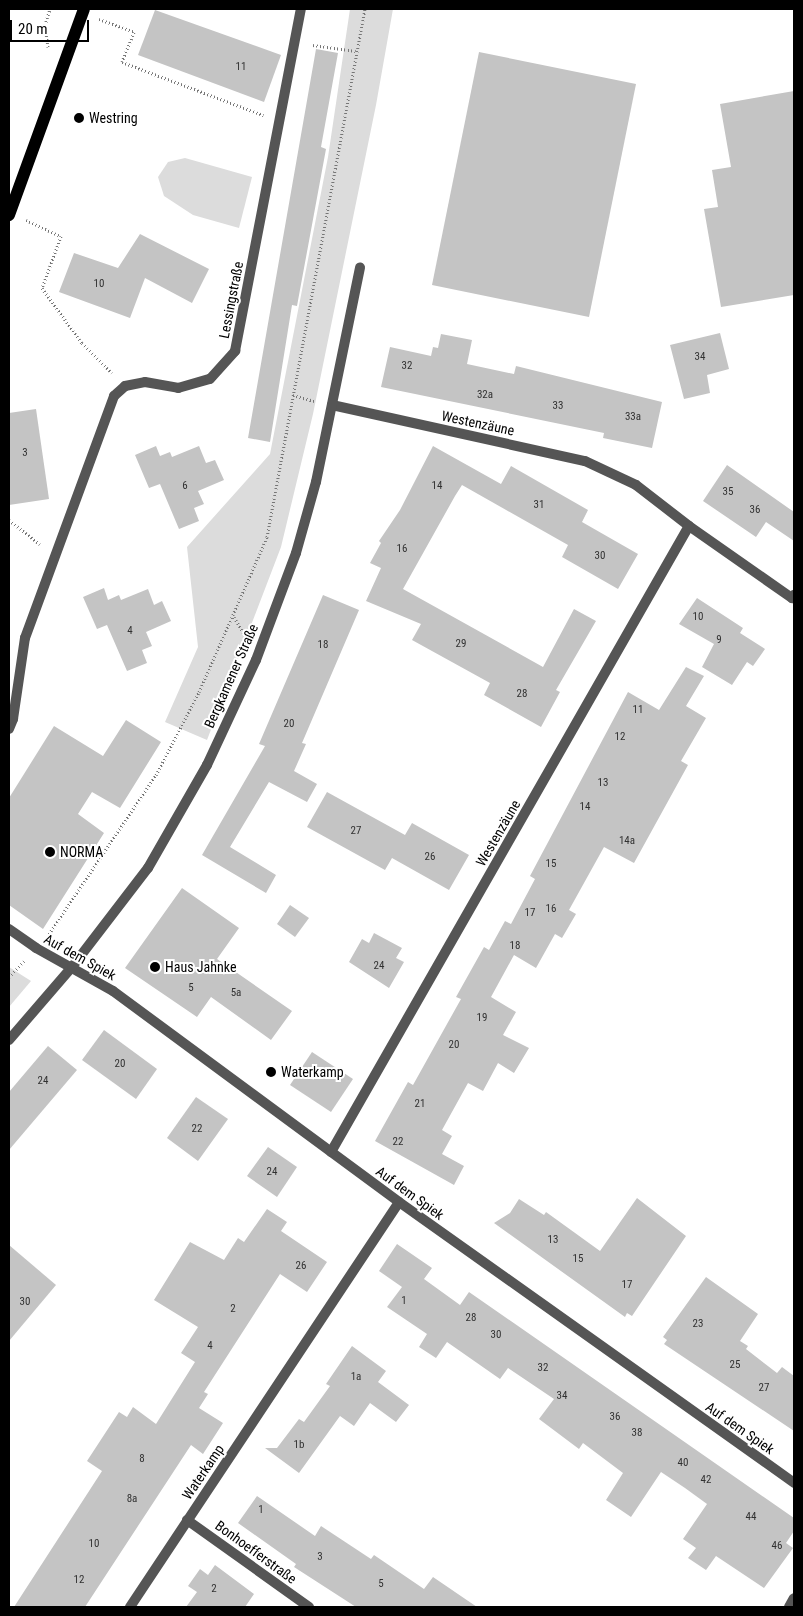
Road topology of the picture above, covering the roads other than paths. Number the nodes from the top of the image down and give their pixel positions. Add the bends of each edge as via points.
1 (301, 9) edge
2 (83, 10) edge
3 (9, 214) edge
4 (360, 267) dead end
5 (332, 406) junction
6 (689, 526) junction
7 (794, 595) edge
8 (9, 728) edge
9 (9, 929) edge
10 (72, 967) junction
11 (9, 1040) edge
12 (331, 1152) junction
13 (399, 1202) junction
14 (794, 1483) edge
15 (187, 1520) junction
16 (794, 1598) edge
17 (130, 1607) edge
18 (310, 1607) edge
19 (789, 1607) edge

1 - 8 street, Lessingstraße via 235,351 210,379 178,388 146,382 125,386 114,396 25,638
2 - 3 main road
4 - 5 street, Bergkamener Straße
5 - 6 street, Westenzäune via 585,461 636,485
5 - 10 street, Bergkamener Straße via 296,553 256,660 206,765 148,868
6 - 7 street, Westenzäune via 792,598
6 - 12 street, Westenzäune
9 - 10 street, Auf dem Spiek
10 - 11 street, Bergkamener Straße
10 - 12 street, Auf dem Spiek via 113,991
12 - 13 street, Auf dem Spiek
13 - 14 street, Auf dem Spiek
13 - 15 street, Waterkamp
15 - 17 street, Waterkamp
15 - 18 street, Bonhoefferstraße
16 - 19 street

